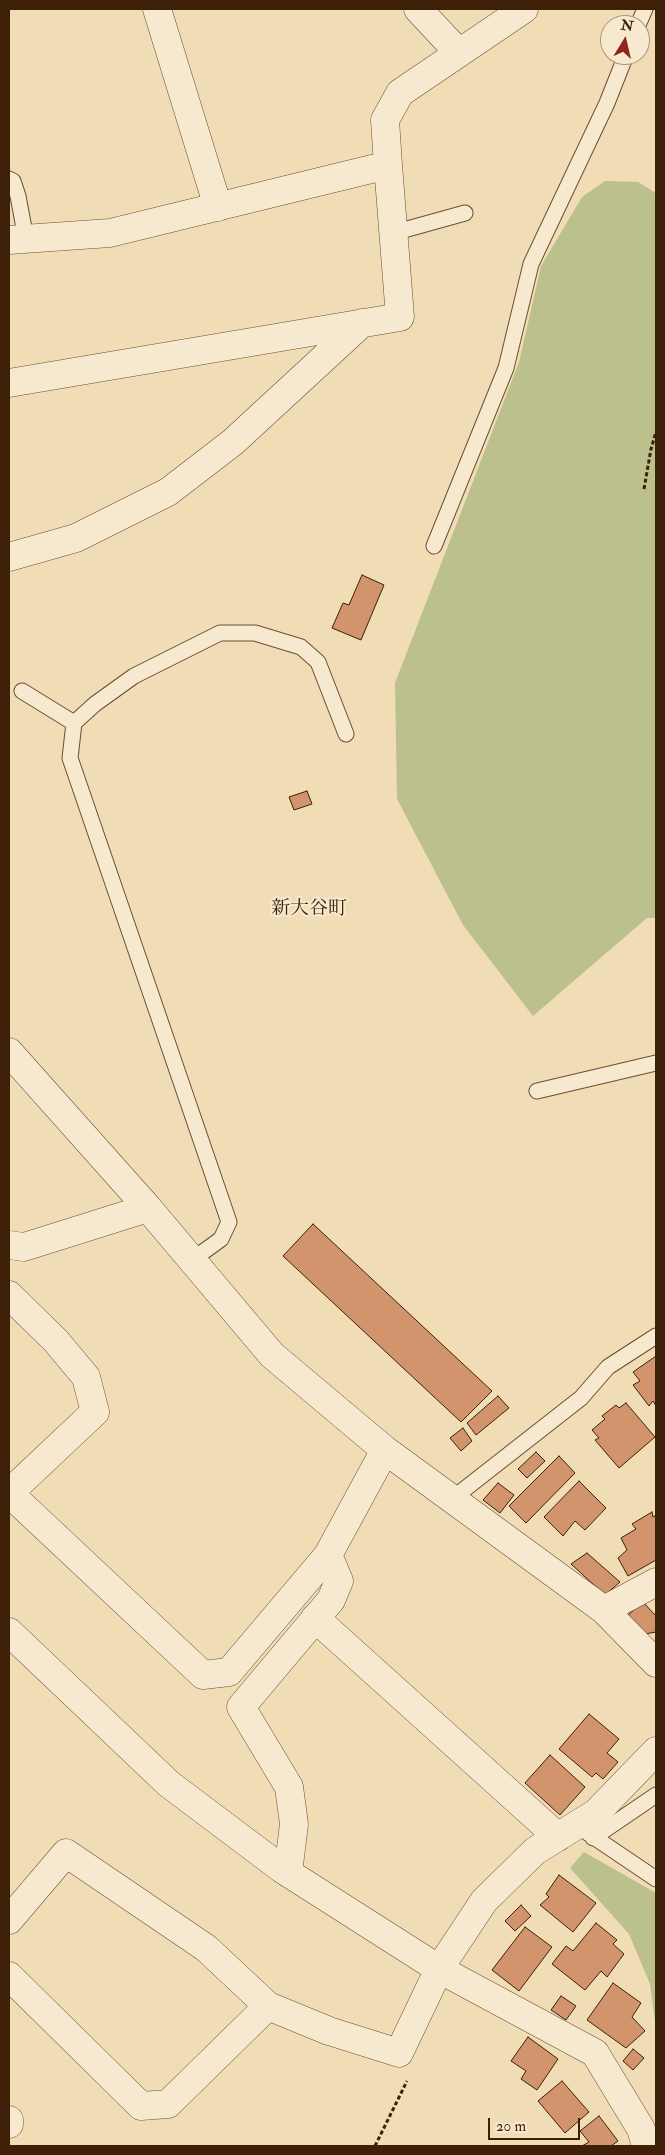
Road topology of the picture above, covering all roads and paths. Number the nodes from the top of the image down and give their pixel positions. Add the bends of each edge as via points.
1 (157, 9) edge
2 (418, 9) edge
3 (524, 9) edge
4 (459, 53) junction
5 (622, 65) edge
6 (388, 165) junction
7 (9, 179) edge
8 (218, 207) junction
9 (465, 213) dead end
10 (394, 233) junction
11 (17, 239) edge
12 (362, 324) junction
13 (9, 382) edge
14 (656, 432) edge
15 (644, 489) dead end
16 (434, 546) dead end
17 (9, 557) edge
18 (22, 691) dead end
19 (74, 723) junction
20 (346, 734) dead end
21 (9, 1052) edge
22 (656, 1063) edge
23 (536, 1091) dead end
24 (148, 1208) junction
25 (9, 1245) edge
26 (192, 1260) junction
27 (9, 1295) edge
28 (656, 1336) edge
29 (385, 1450) junction
30 (9, 1493) edge
31 (452, 1499) junction
32 (328, 1555) junction
33 (656, 1582) edge
34 (604, 1610) junction
35 (315, 1618) junction
36 (9, 1632) edge
37 (656, 1664) edge
38 (656, 1751) edge
39 (656, 1794) edge
40 (576, 1833) junction
41 (288, 1873) junction
42 (656, 1879) edge
43 (9, 1920) edge
44 (439, 1970) junction
45 (9, 1976) edge
46 (268, 2006) junction
47 (410, 2075) dead end
48 (9, 2120) edge
49 (9, 2124) edge
50 (376, 2146) edge
51 (646, 2146) edge

1 - 8 street
2 - 4 street
3 - 4 street
4 - 6 street via 400,93 385,120
5 - 16 lane via 608,103 531,264 506,368
6 - 8 street
6 - 10 street
7 - 11 lane via 13,181 18,196
8 - 11 street via 110,233
9 - 10 lane
10 - 12 street via 400,317
12 - 13 street
12 - 17 street via 234,442 168,492 76,538
14 - 15 path
18 - 19 lane
19 - 20 lane via 95,704 142,672 220,633 256,633 301,647 318,662
19 - 26 lane via 70,758 230,1222 221,1238
21 - 24 street
22 - 23 lane
24 - 25 street via 24,1247
24 - 26 street
26 - 29 street via 272,1355
27 - 30 street via 56,1341 86,1377 95,1412
28 - 31 lane via 608,1366 581,1398
29 - 31 street
29 - 32 street
30 - 32 street via 203,1675 229,1672
31 - 34 street
32 - 35 street via 339,1581 331,1600
33 - 34 street
34 - 37 street
35 - 40 street
35 - 41 street via 241,1707 289,1787 294,1824
36 - 41 street via 169,1784
38 - 40 street
39 - 40 lane
40 - 42 lane
40 - 44 street via 535,1851 484,1901
41 - 44 street
43 - 46 street via 66,1853 206,1948
44 - 46 street via 399,2053 329,2031
44 - 51 street via 594,2053 641,2129
45 - 46 street via 141,2106 168,2104
47 - 50 path
48 - 49 street

